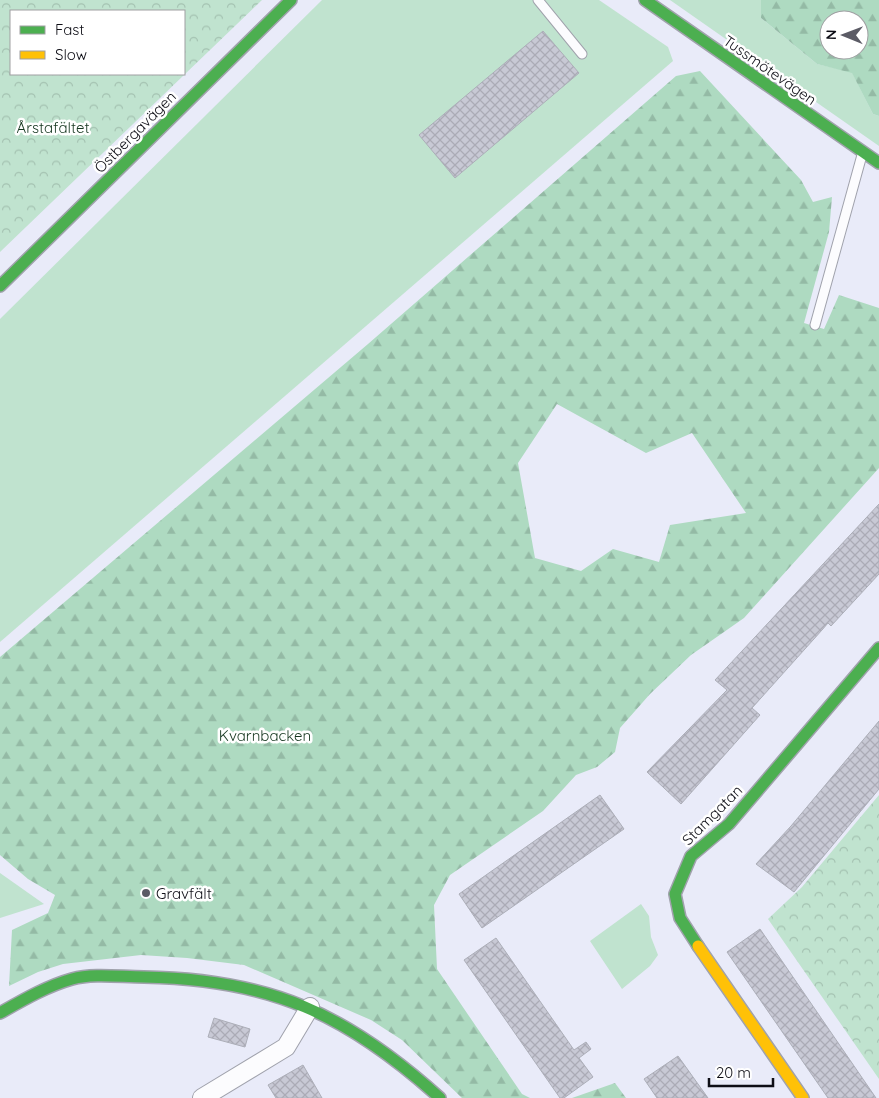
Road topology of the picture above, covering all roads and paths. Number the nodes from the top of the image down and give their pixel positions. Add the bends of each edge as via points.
1 (291, 0) edge
2 (538, 0) edge
3 (645, 0) edge
4 (582, 54) dead end
5 (862, 153) junction
6 (879, 163) edge
7 (0, 286) edge
8 (815, 325) dead end
9 (879, 648) edge
10 (310, 1007) junction
11 (0, 1013) edge
12 (202, 1098) edge
13 (440, 1098) edge
14 (802, 1098) edge

1 - 7 street, Östbergavägen
2 - 4 lane
3 - 5 street, Tussmötevägen
5 - 6 street, Tussmötevägen
5 - 8 lane
9 - 14 street, Stamgatan via 729,824 691,856 675,894 680,918
10 - 11 street via 258,988 175,975 73,978
10 - 12 street via 286,1047
10 - 13 street via 372,1040

